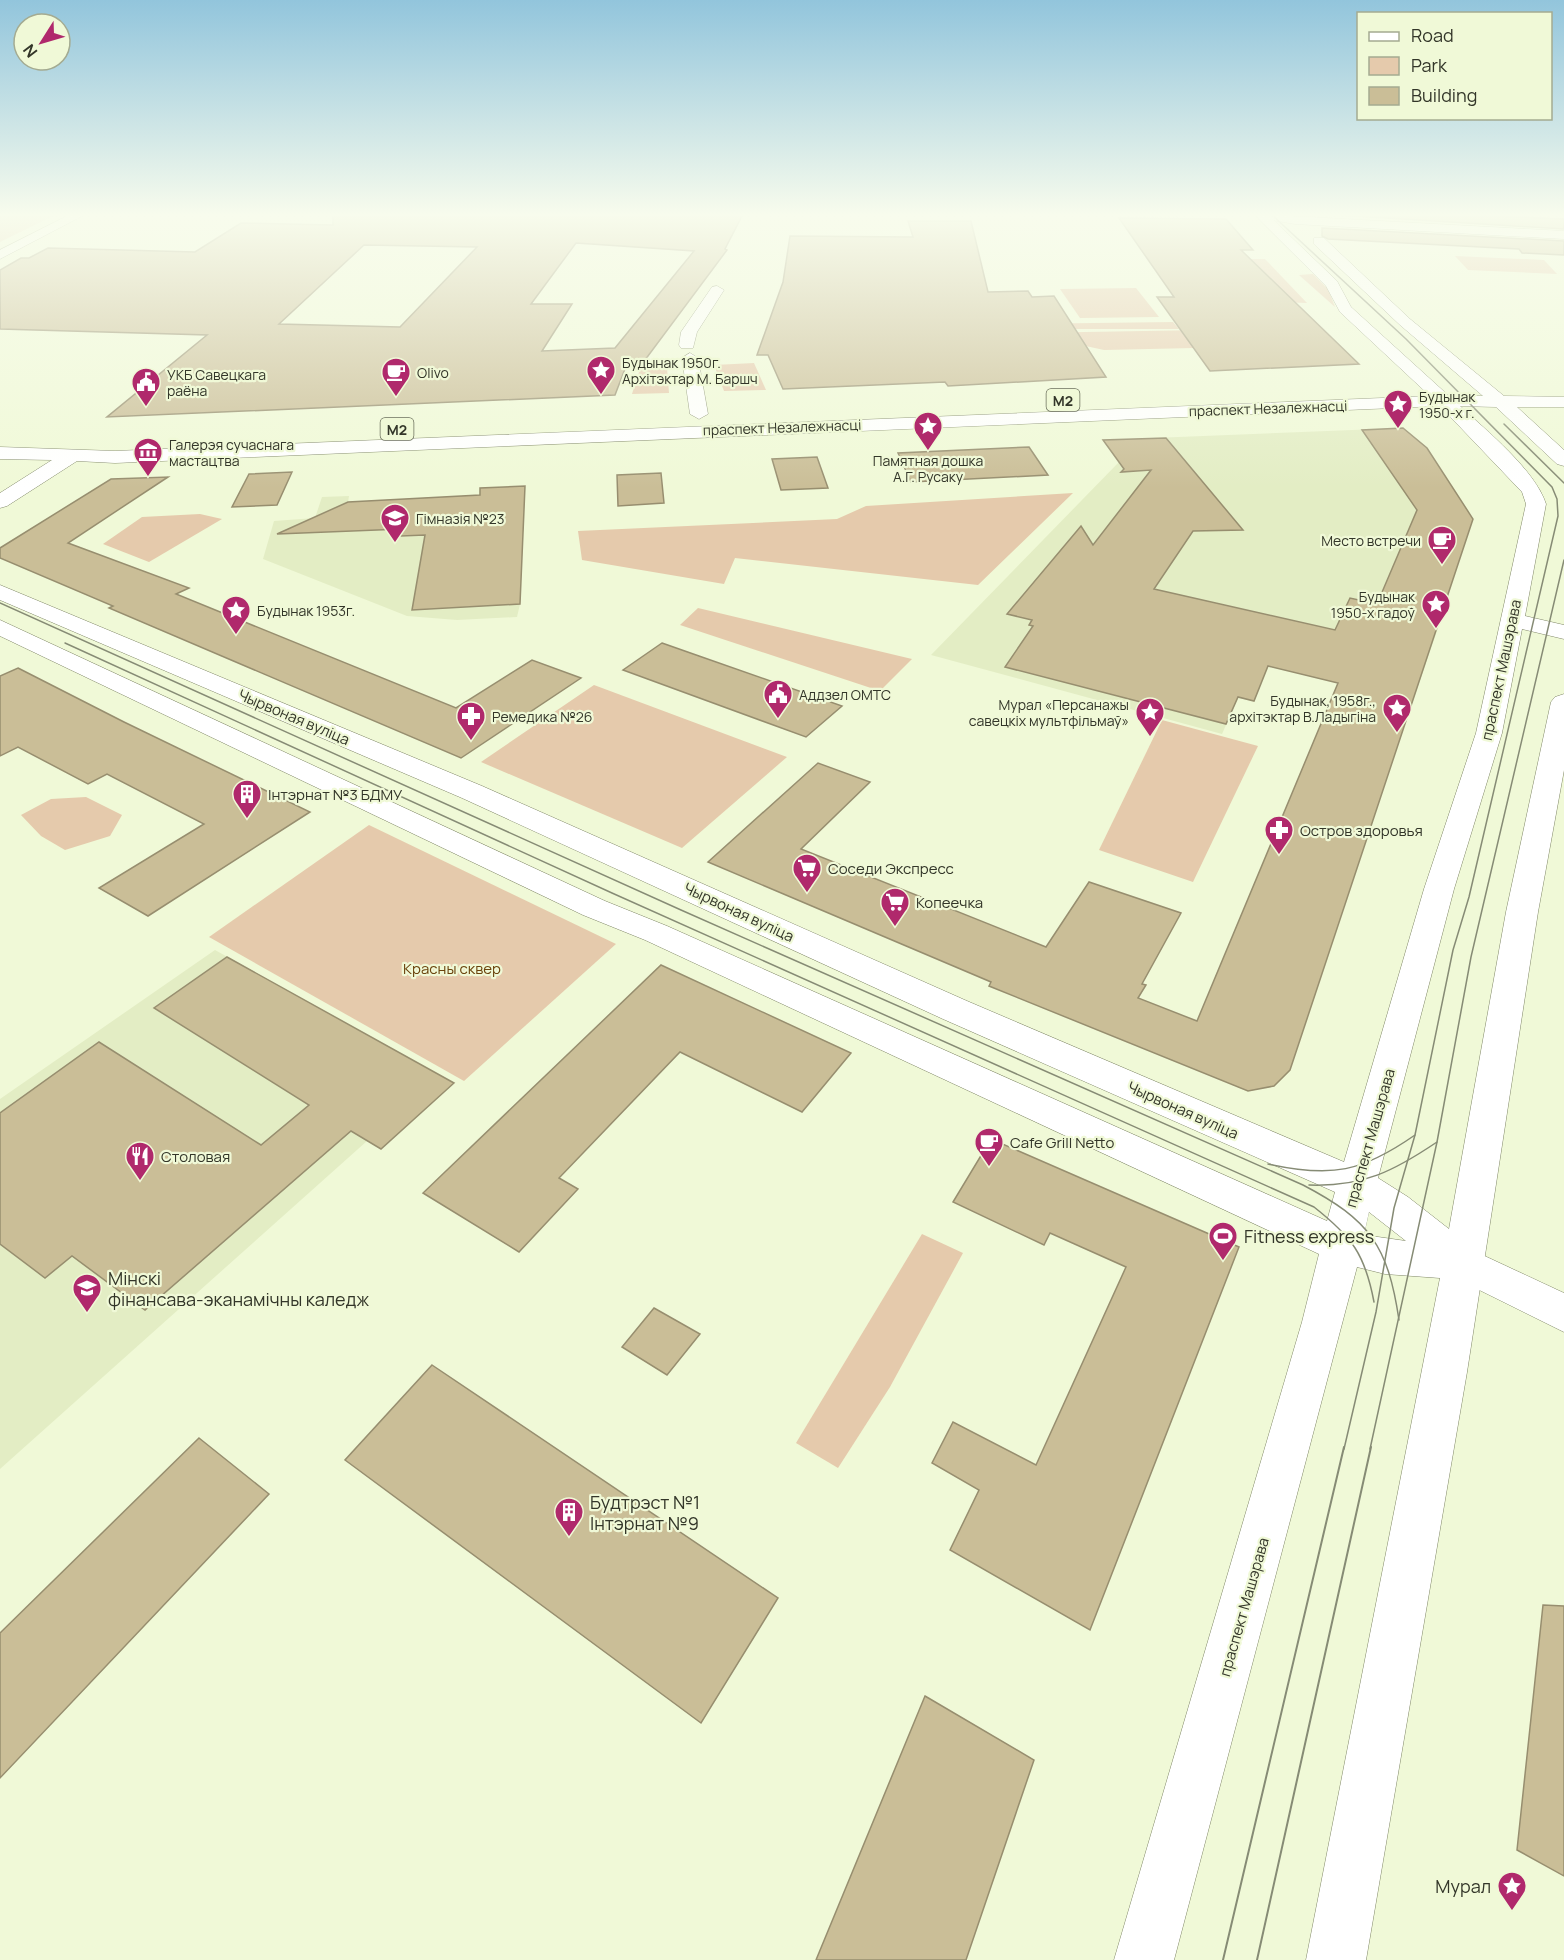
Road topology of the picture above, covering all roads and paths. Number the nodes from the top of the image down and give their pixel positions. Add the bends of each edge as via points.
1 (707, 305) edge
2 (1344, 305) edge
3 (1387, 305) edge
4 (1482, 387) junction
5 (1564, 388) edge
6 (1436, 394) junction
7 (1499, 400) junction
8 (1564, 402) edge
9 (990, 403) dead end
10 (722, 413) dead end
11 (663, 416) dead end
12 (0, 438) edge
13 (95, 441) junction
14 (0, 453) edge
15 (72, 456) junction
16 (1564, 460) edge
17 (0, 502) edge
18 (0, 592) edge
19 (1512, 620) junction
20 (0, 627) edge
21 (1564, 632) edge
22 (1564, 702) edge
23 (1358, 1185) junction
24 (1341, 1246) junction
25 (1461, 1262) junction
26 (1564, 1313) edge
27 (1144, 1960) edge
28 (1336, 1960) edge

1 - 10 main road, праспект Незалежнасці via 689,332 693,415
2 - 6 main road, праспект Машэрава
3 - 4 main road
4 - 5 main road, праспект Незалежнасці / М2
4 - 6 main road, праспект Незалежнасці / М2
4 - 7 main road
6 - 7 main road, праспект Незалежнасці / М2
6 - 9 main road, праспект Незалежнасці / М2
6 - 15 main road, праспект Незалежнасці / М2
6 - 19 main road, праспект Машэрава via 1532,491 1536,504
7 - 8 main road, праспект Незалежнасці / М2
7 - 16 main road
11 - 13 main road, М2
12 - 13 main road, М2
13 - 15 main road
14 - 15 main road, праспект Незалежнасці / М2
15 - 17 main road
18 - 23 main road, Чырвоная вуліца via 483,796 966,1015
19 - 21 main road
19 - 23 main road, праспект Машэрава via 1489,733 1439,889
20 - 24 main road, Чырвоная вуліца via 594,908
22 - 25 main road via 1522,912
23 - 24 main road, праспект Машэрава
23 - 25 main road, Чырвоная вуліца via 1394,1208
24 - 25 main road, Чырвоная вуліца via 1385,1257
24 - 27 main road, праспект Машэрава
25 - 26 main road, Чырвоная вуліца
25 - 28 main road via 1445,1372

